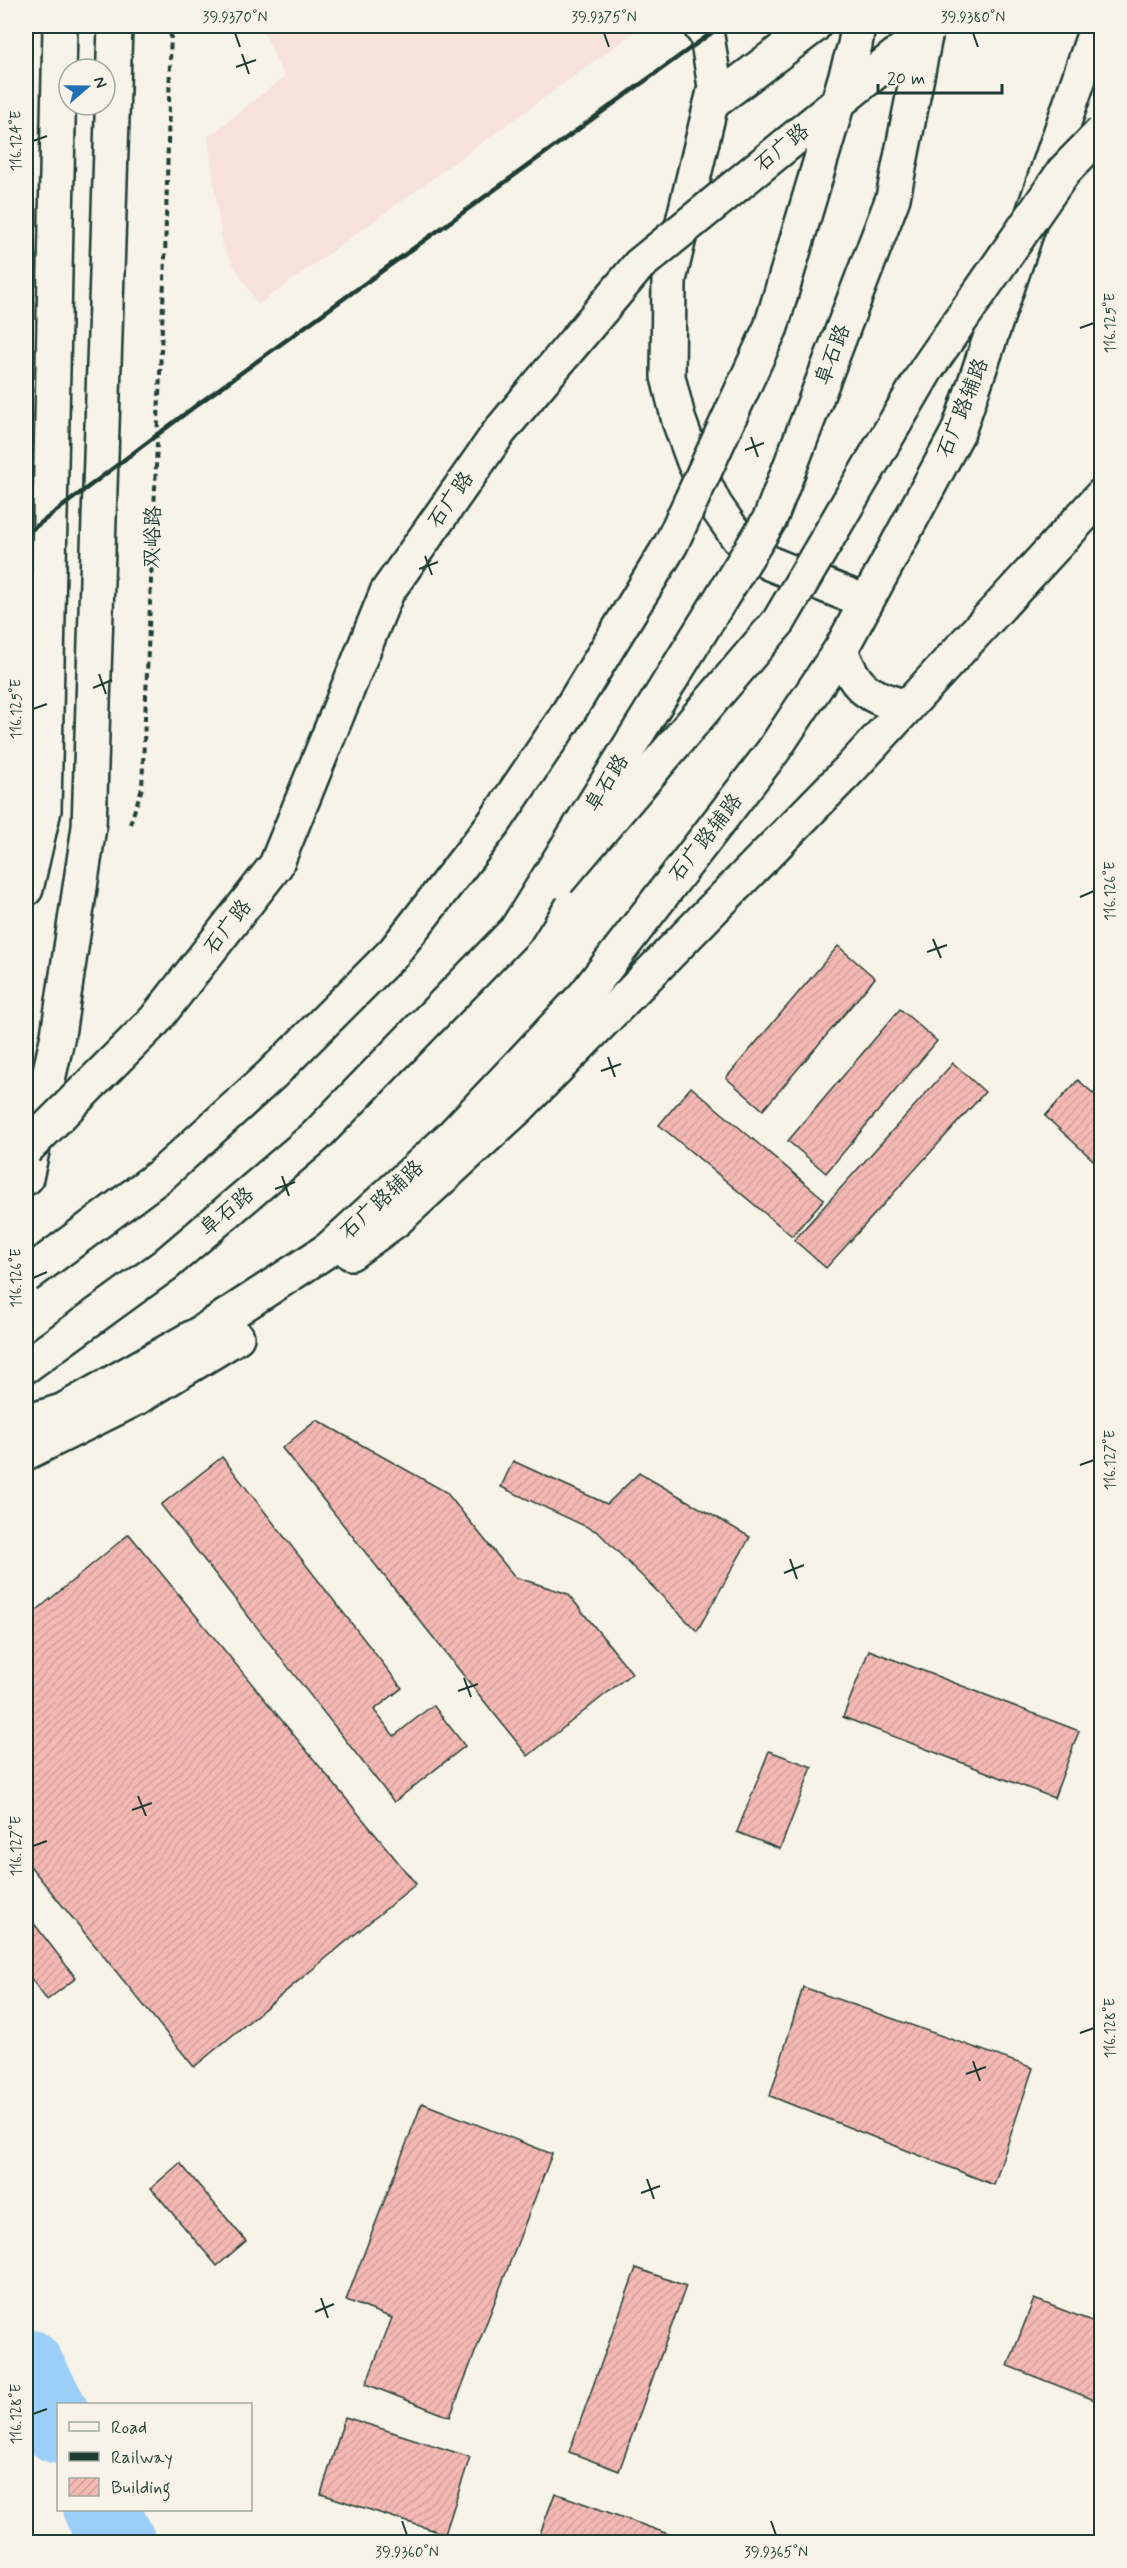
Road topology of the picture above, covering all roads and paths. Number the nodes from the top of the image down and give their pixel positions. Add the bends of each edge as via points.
1 (60, 26) edge
2 (115, 26) edge
3 (171, 26) edge
4 (700, 26) edge
5 (814, 26) edge
6 (858, 26) edge
7 (929, 26) edge
8 (1097, 26) edge
9 (711, 104) junction
10 (1101, 132) edge
11 (1101, 495) edge
12 (866, 602) junction
13 (840, 649) junction
14 (907, 707) junction
15 (127, 833) dead end
16 (26, 889) edge
17 (516, 930) junction
18 (26, 1149) edge
19 (26, 1178) edge
20 (26, 1276) edge
21 (26, 1366) edge
22 (26, 1422) edge
23 (26, 1453) edge

1 - 16 main road via 44,810
2 - 19 main road via 89,827 58,1035
3 - 15 path, 双峪路 via 142,788
4 - 9 main road via 707,36 715,87
5 - 9 main road
6 - 20 main road, bridge via 771,327 671,543 563,721 494,823 394,952 271,1075 161,1175
7 - 17 main road, 阜石路, bridge via 893,198 770,519
7 - 18 main road, 石广路, bridge via 639,265 500,431 387,592 276,865 155,1020
8 - 12 main road, 石广路辅路 via 958,432
9 - 12 main road via 669,280 668,377 679,421 704,484 738,538 769,563
10 - 17 main road, bridge via 1064,171 926,370 779,621
11 - 14 main road, 石广路辅路
12 - 13 main road, 石广路辅路
13 - 14 main road via 849,674 867,691 883,701
13 - 22 main road, 石广路辅路 via 773,751 585,995 450,1137 329,1249 202,1332 62,1411
14 - 23 main road, 石广路辅路 via 522,1105 395,1221 231,1341 137,1398
17 - 21 main road, 阜石路 via 315,1137 165,1265

